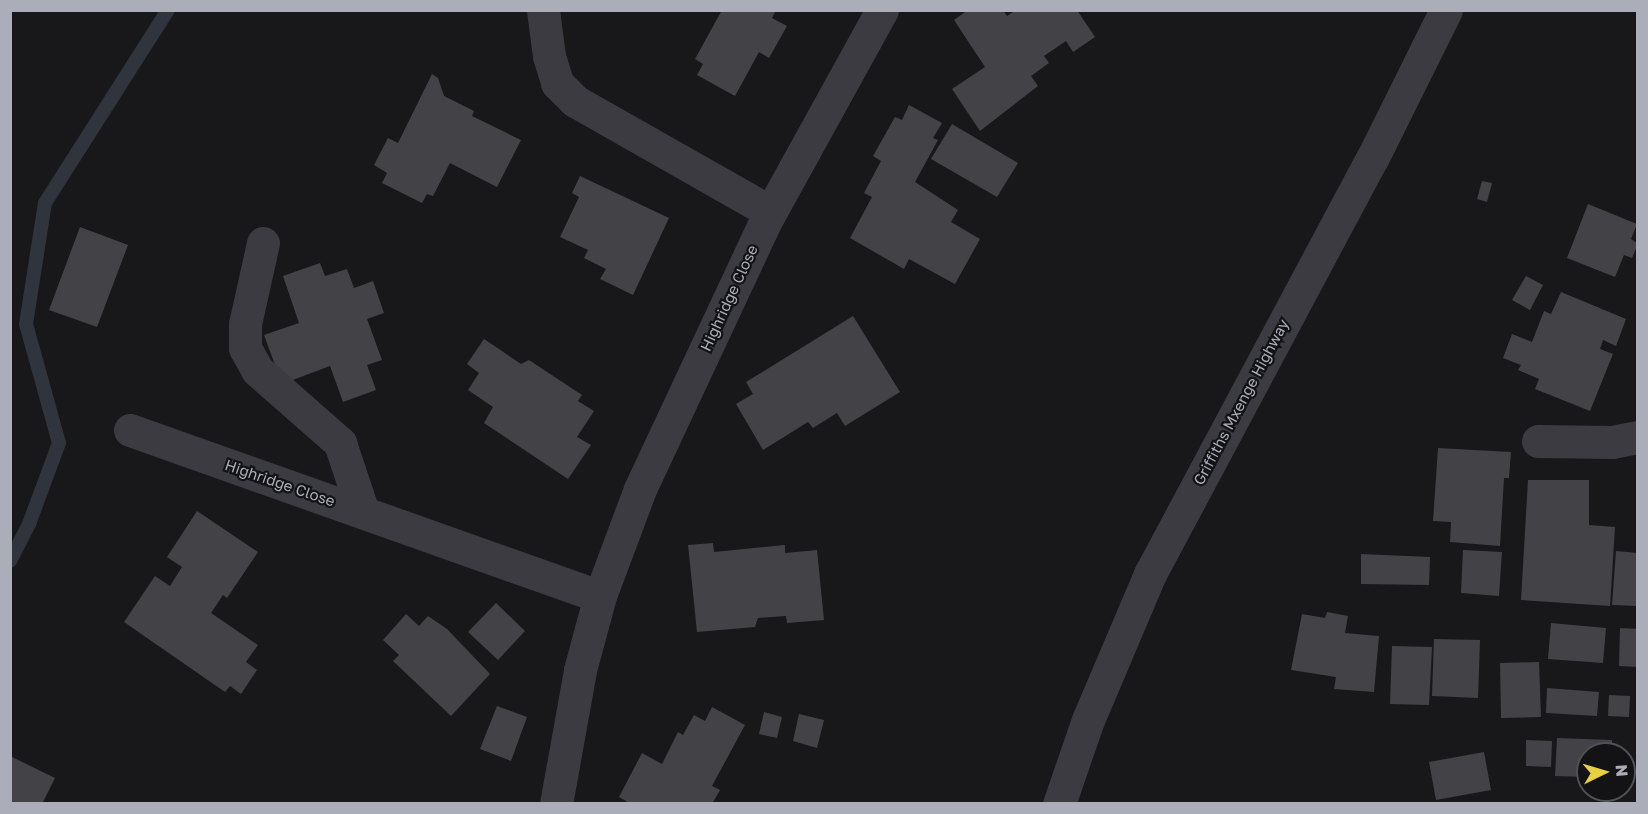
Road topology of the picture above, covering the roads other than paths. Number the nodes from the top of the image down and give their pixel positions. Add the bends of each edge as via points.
1 (543, 10) edge
2 (882, 10) edge
3 (1446, 10) edge
4 (770, 212) junction
5 (263, 243) dead end
6 (130, 430) dead end
7 (1638, 437) edge
8 (1538, 441) dead end
9 (363, 512) junction
10 (600, 596) junction
11 (556, 804) edge
12 (1059, 804) edge

1 - 4 street via 557,82 575,101
2 - 4 street, Highridge Close
3 - 12 street, Griffiths Mxenge Highway via 1372,159 1150,574 1088,720
4 - 10 street, Highridge Close via 640,489
5 - 9 street via 245,324 245,348 257,370 340,443
6 - 9 street, Highridge Close
7 - 8 street via 1612,442
9 - 10 street, Highridge Close
10 - 11 street, Highridge Close via 580,670

